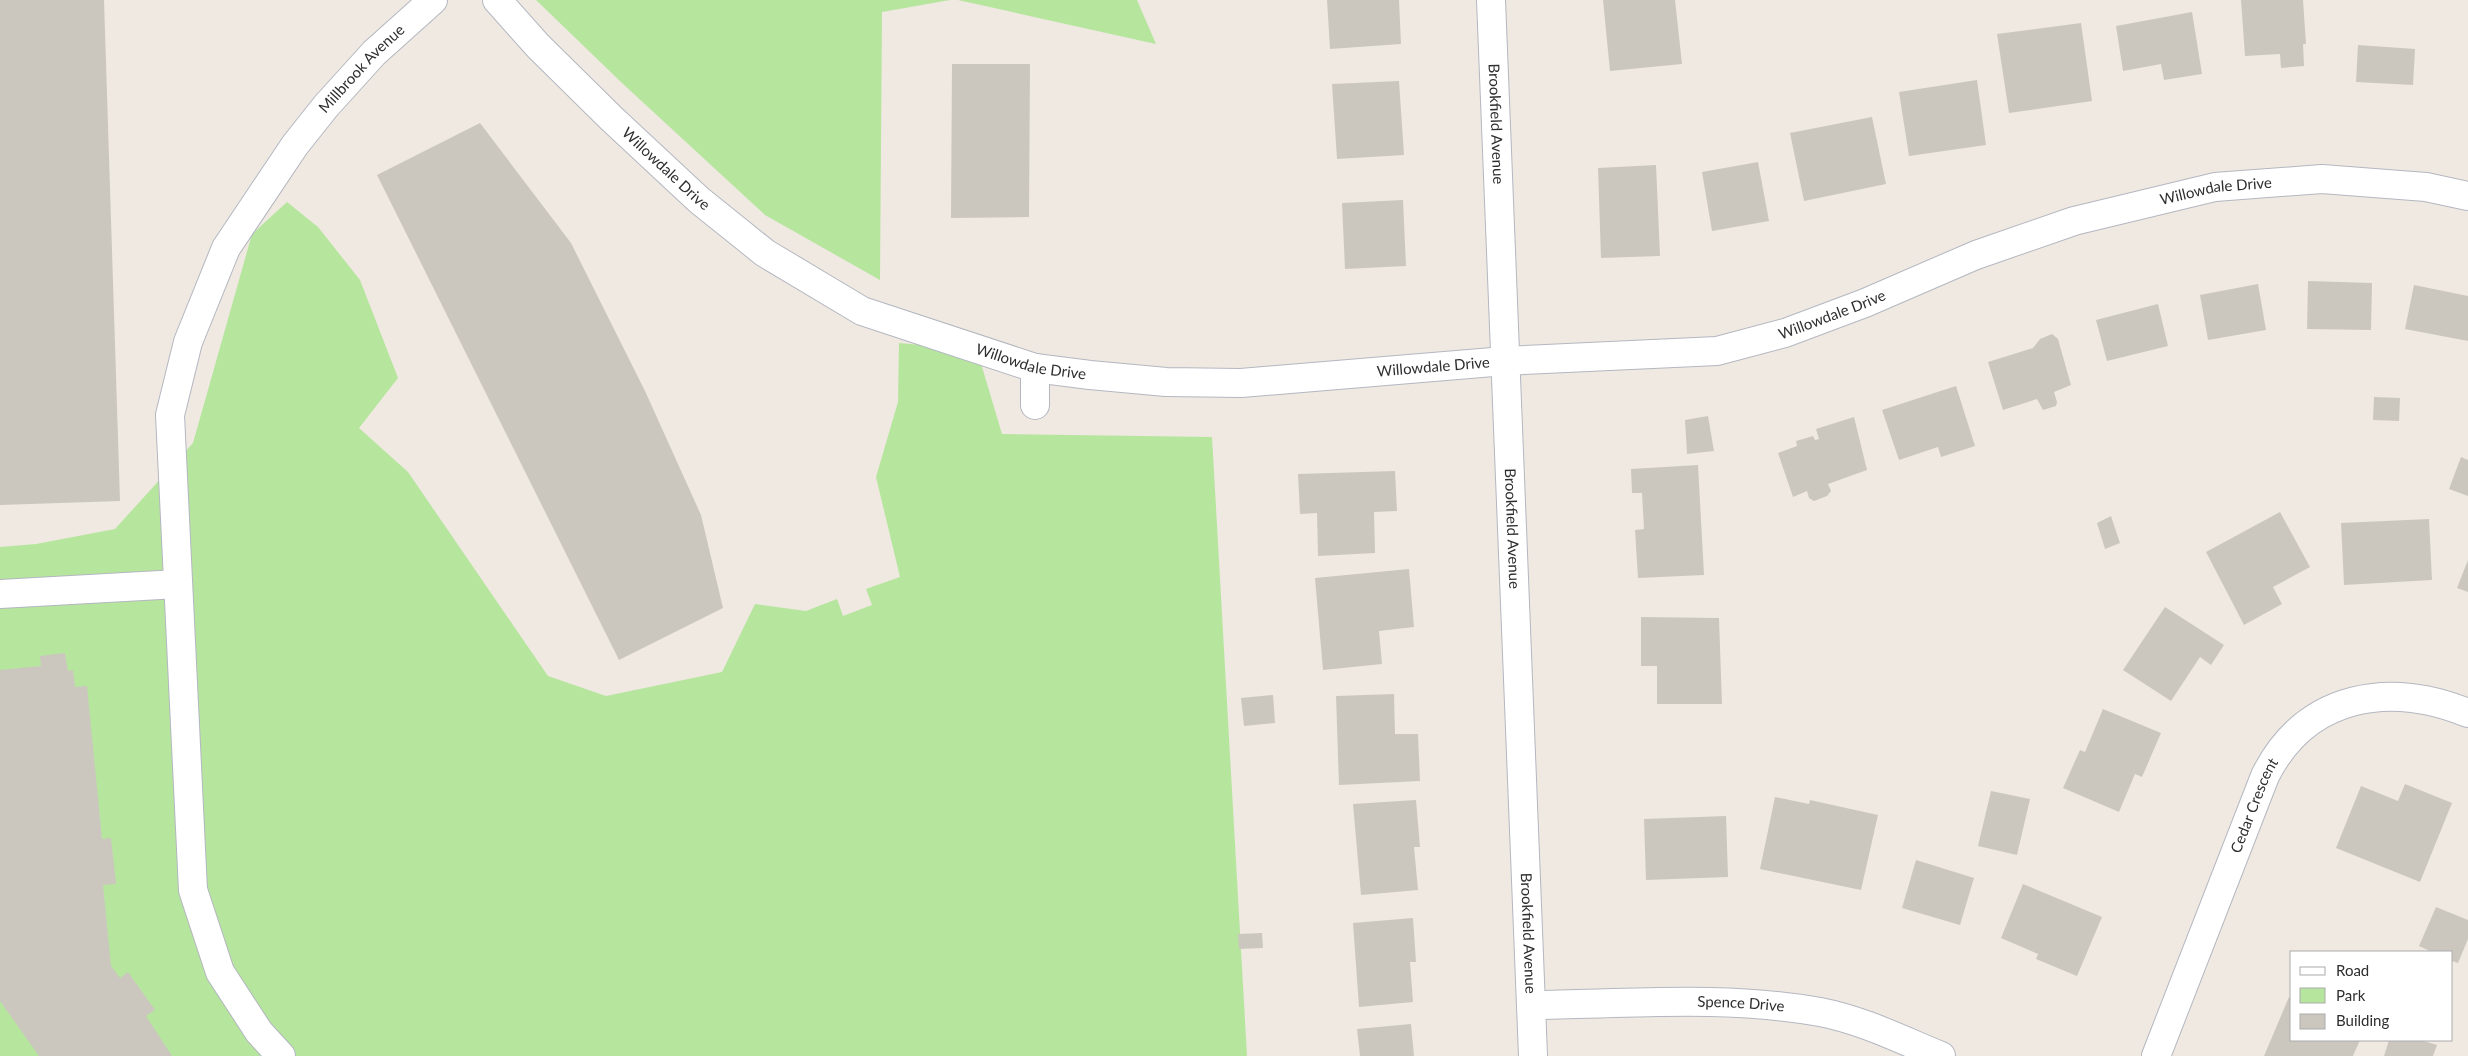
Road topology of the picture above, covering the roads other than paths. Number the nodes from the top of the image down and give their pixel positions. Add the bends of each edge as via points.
1 (433, 0) edge
2 (497, 0) edge
3 (1491, 0) edge
4 (2468, 196) edge
5 (1505, 361) junction
6 (1035, 368) junction
7 (1035, 404) dead end
8 (178, 584) junction
9 (0, 594) edge
10 (2468, 713) edge
11 (1531, 1005) junction
12 (281, 1056) edge
13 (1533, 1056) edge
14 (1941, 1056) edge
15 (2156, 1056) edge

1 - 8 street, Millbrook Avenue via 374,53 295,145 226,248 188,342 170,415
2 - 6 street, Willowdale Drive via 538,46 624,131 699,200 765,253 862,312
3 - 5 street, Brookfield Avenue
4 - 5 street, Willowdale Drive via 2426,187 2322,179 2215,187 2074,222 1976,255 1785,333 1717,351
5 - 6 street, Willowdale Drive via 1241,383 1166,382
5 - 11 street, Brookfield Avenue
6 - 7 street
8 - 9 street
8 - 12 street, Millbrook Avenue via 193,890 220,972 259,1032
10 - 15 street, Cedar Crescent via 2408,698 2366,698 2327,710 2288,740 2265,776
11 - 13 street, Brookfield Avenue
11 - 14 street, Spence Drive via 1717,1002 1783,1007 1821,1012 1869,1026

